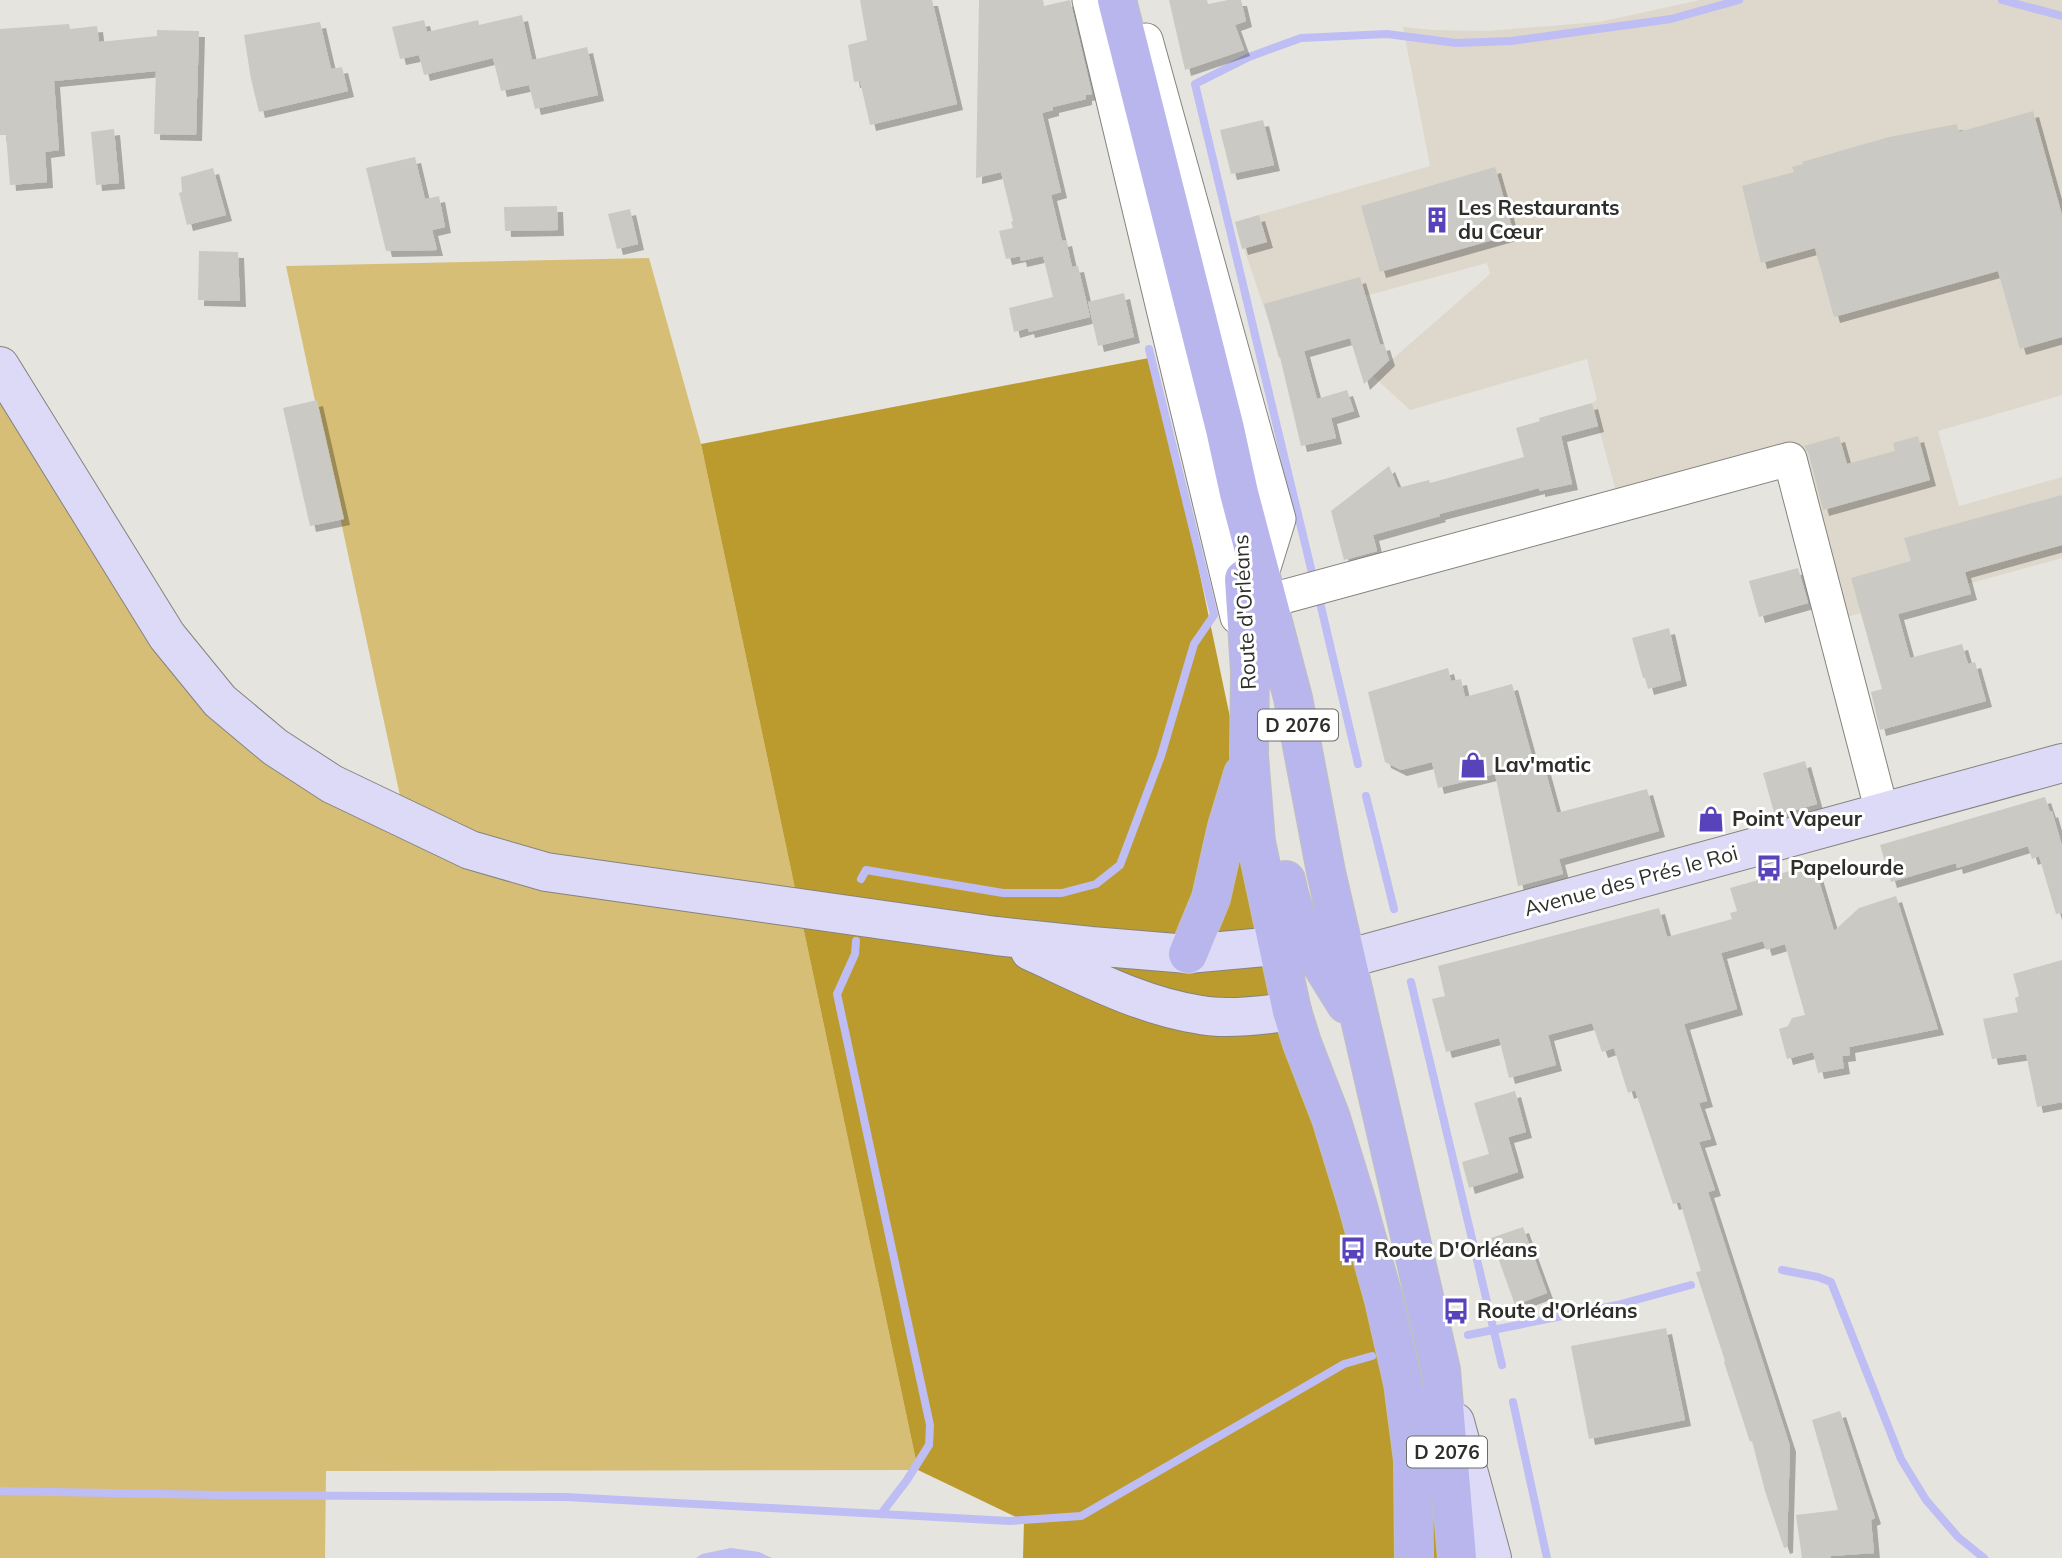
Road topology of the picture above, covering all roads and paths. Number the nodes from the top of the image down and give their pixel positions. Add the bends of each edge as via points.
1 (1089, 0) edge
2 (1117, 0) edge
3 (1135, 0) edge
4 (0, 366) edge
5 (1239, 493) junction
6 (1264, 589) junction
7 (1250, 671) junction
8 (1249, 755) junction
9 (2062, 763) edge
10 (1882, 812) junction
11 (996, 936) junction
12 (1277, 946) junction
13 (1188, 954) junction
14 (1334, 961) junction
15 (1292, 1011) junction
16 (1441, 1370) junction
17 (1403, 1383) junction
18 (1455, 1546) edge
19 (1415, 1547) edge
20 (1492, 1558) edge

1 - 7 street
2 - 5 main road, Route d'Orléans / D 2076
3 - 6 street via 1279,519
4 - 11 main road via 167,636 220,701 275,747 331,784 470,849 546,872
5 - 6 main road, Route d'Orléans / D 2076
5 - 7 main road, Route d'Orléans / D 2076
6 - 10 street via 1790,459
6 - 14 main road, Route d'Orléans / D 2076 via 1293,698 1326,873
7 - 8 main road, Route d'Orléans / D 2076
7 - 14 main road, D 2076 via 1288,894 1300,928
8 - 12 main road, Route d'Orléans / D 2076 via 1256,842
8 - 13 main road, D 2076 via 1211,898
9 - 10 main road, Avenue des Prés le Roi
10 - 14 main road, Avenue des Prés le Roi
11 - 13 main road
11 - 15 main road via 1163,1008 1204,1016
12 - 13 main road
12 - 14 main road
12 - 15 main road, Route d'Orléans / D 2076
14 - 15 main road
14 - 16 main road, D 2076 via 1362,1030
15 - 17 main road, Route d'Orléans / D 2076 via 1357,1202
16 - 18 main road, D 2076
16 - 20 main road
17 - 18 main road, Route d'Orléans / D 2076
17 - 19 main road, Route d'Orléans / D 2076 via 1413,1460

